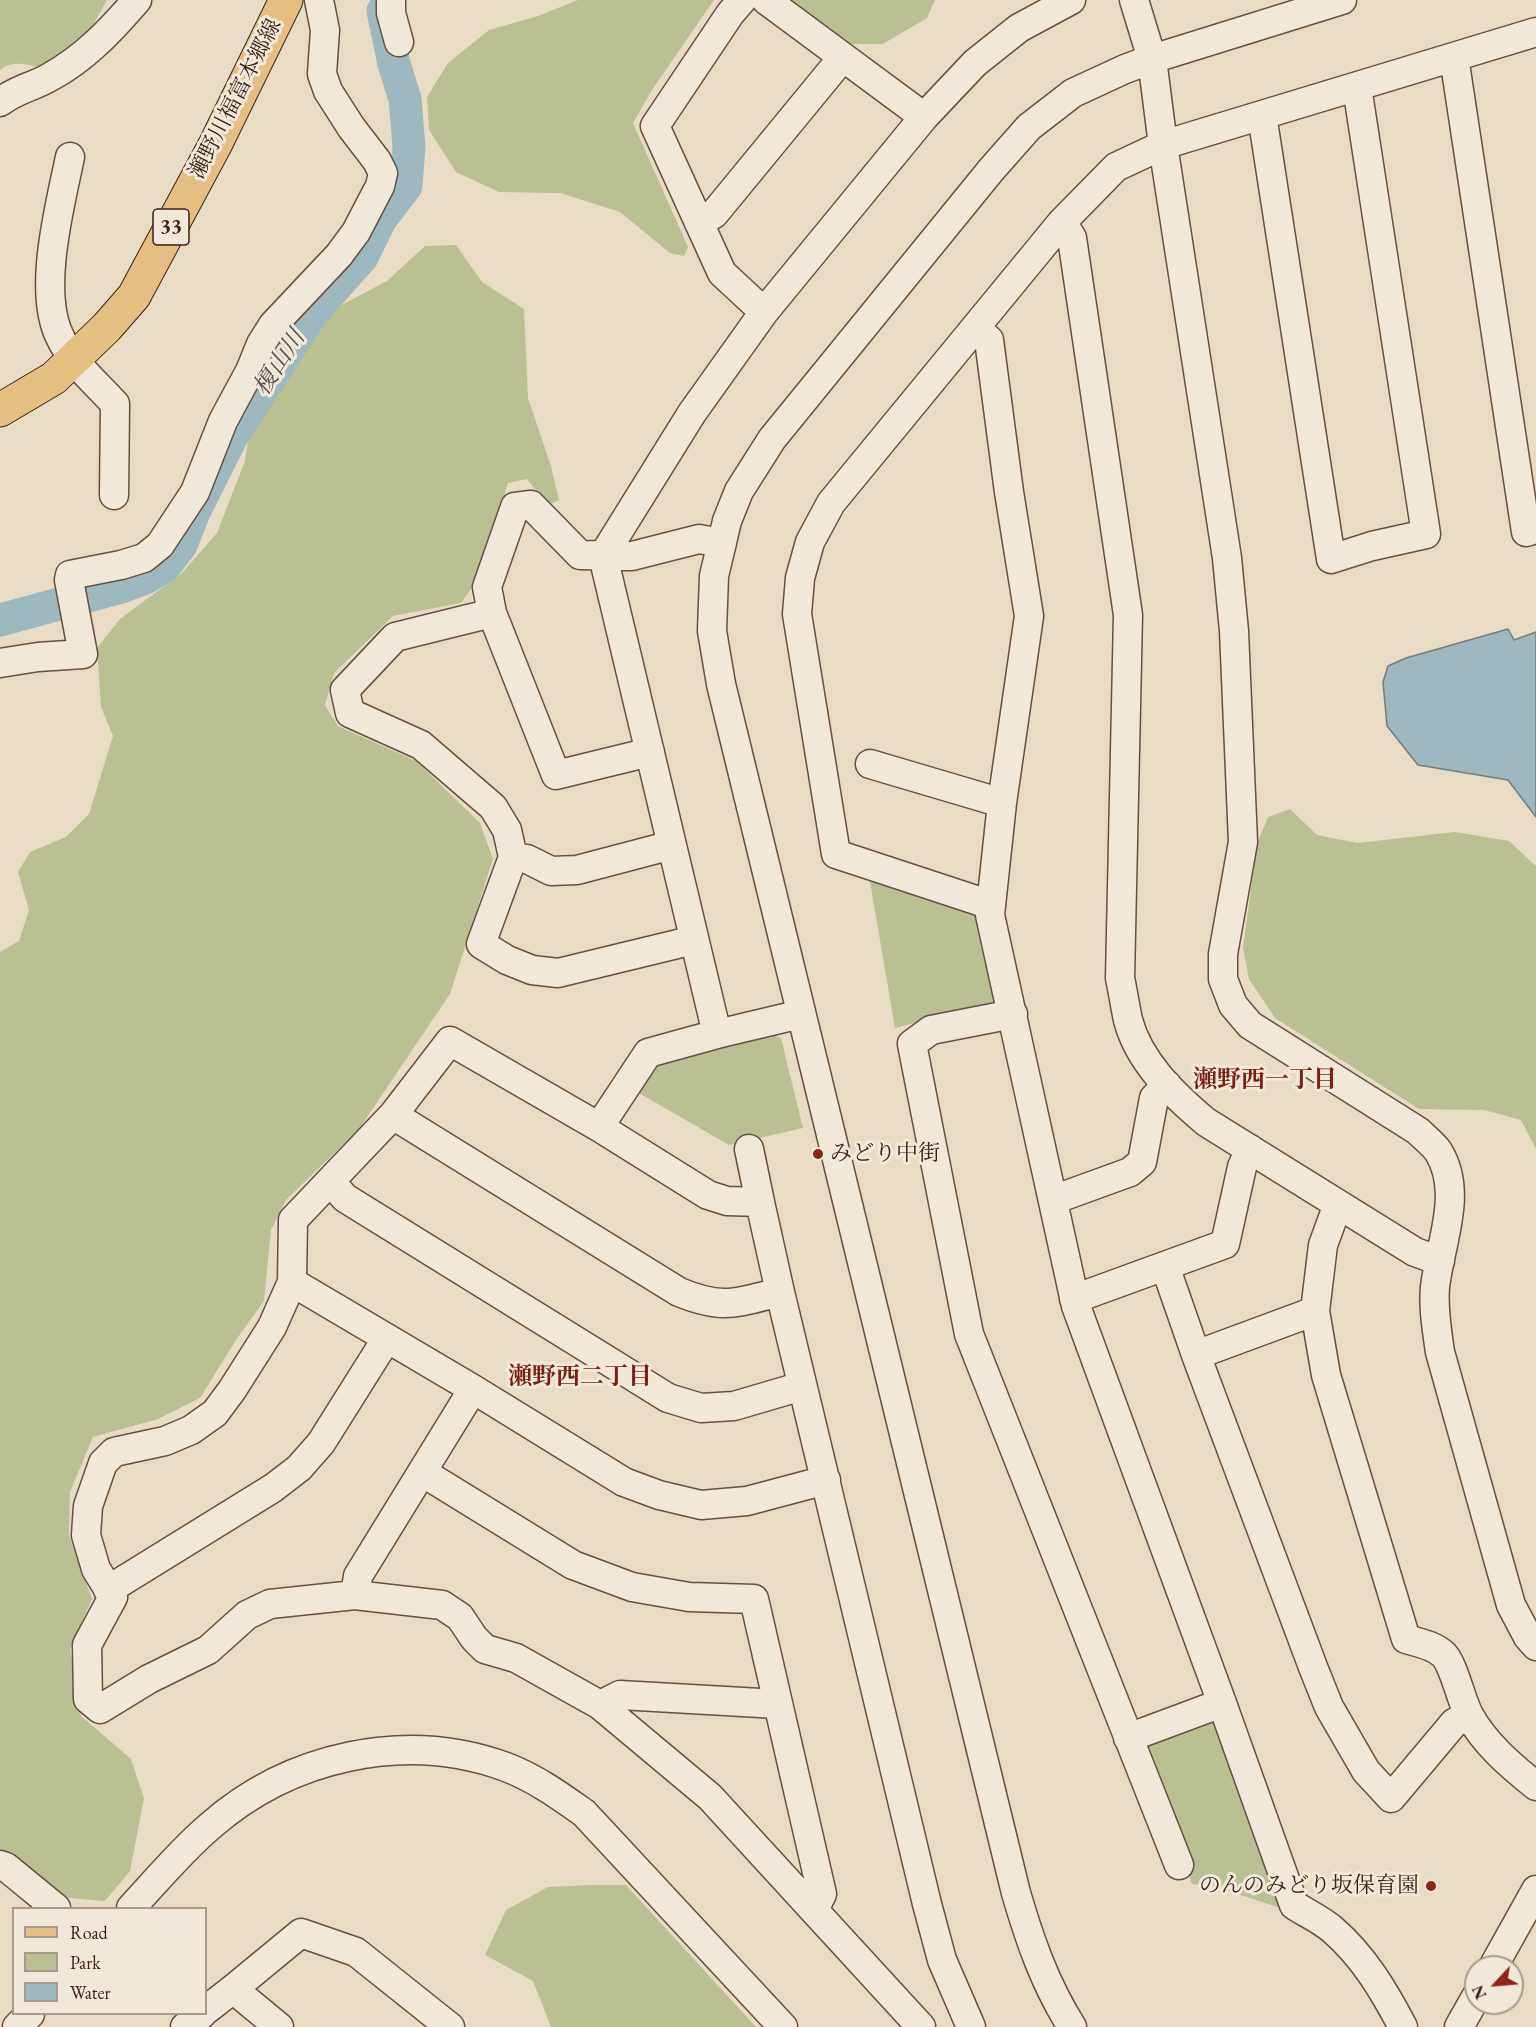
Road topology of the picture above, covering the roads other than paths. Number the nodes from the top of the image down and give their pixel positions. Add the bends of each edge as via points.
1 (137, 0) edge
2 (286, 0) edge
3 (319, 0) edge
4 (391, 0) edge
5 (742, 0) edge
6 (766, 0) edge
7 (1071, 0) edge
8 (1134, 0) edge
9 (1342, 0) edge
10 (1536, 32) edge
11 (399, 42) dead end
12 (843, 57) junction
13 (1454, 57) junction
14 (1152, 59) junction
15 (1357, 87) junction
16 (0, 102) edge
17 (1262, 115) junction
18 (924, 117) junction
19 (1163, 145) junction
20 (70, 157) dead end
21 (1062, 222) junction
22 (699, 223) junction
23 (764, 312) junction
24 (975, 328) junction
25 (74, 359) junction
26 (0, 410) edge
27 (114, 495) dead end
28 (1536, 529) edge
29 (722, 543) junction
30 (603, 556) junction
31 (492, 613) junction
32 (0, 663) edge
33 (650, 752) junction
34 (870, 764) dead end
35 (1002, 803) junction
36 (672, 845) junction
37 (513, 857) junction
38 (991, 905) junction
39 (694, 940) junction
40 (801, 1014) junction
41 (1013, 1014) junction
42 (717, 1034) junction
43 (1167, 1086) junction
44 (393, 1115) junction
45 (599, 1127) junction
46 (749, 1149) dead end
47 (1250, 1149) junction
48 (330, 1181) junction
49 (1053, 1200) junction
50 (760, 1202) junction
51 (1338, 1204) junction
52 (1440, 1261) junction
53 (1166, 1266) junction
54 (292, 1282) junction
55 (780, 1292) junction
56 (1074, 1299) junction
57 (1315, 1311) junction
58 (387, 1338) junction
59 (1196, 1355) junction
60 (802, 1386) junction
61 (473, 1389) junction
62 (422, 1472) junction
63 (826, 1480) junction
64 (108, 1590) junction
65 (355, 1594) junction
66 (1536, 1646) edge
67 (1222, 1703) junction
68 (778, 1704) junction
69 (600, 1706) junction
70 (1468, 1715) junction
71 (1128, 1738) junction
72 (1536, 1786) edge
73 (0, 1865) edge
74 (1179, 1865) dead end
75 (1536, 1890) edge
76 (55, 1907) edge
77 (131, 1907) edge
78 (814, 1910) junction
79 (1500, 1955) edge
80 (233, 1989) junction
81 (207, 2009) edge
82 (28, 2015) edge
83 (200, 2015) edge
84 (958, 2023) edge
85 (17, 2027) edge
86 (185, 2027) edge
87 (279, 2027) edge
88 (450, 2027) edge
89 (783, 2027) edge
90 (921, 2027) edge
91 (1071, 2027) edge
92 (1403, 2027) edge

1 - 16 street via 92,48 49,78
2 - 25 main road, 瀬野川福富本郷線 / 33 via 215,145 134,296
3 - 32 street via 326,30 322,74 328,91 377,161 383,173 380,186 339,255 273,325 261,344 223,421 195,492 160,545 144,558 70,575 83,654
4 - 11 street
5 - 22 street via 655,126
6 - 12 street
7 - 18 street via 1010,35 975,63
8 - 14 street
9 - 14 street
10 - 13 street
12 - 18 street
12 - 22 street via 714,214
13 - 15 street
13 - 28 street via 1526,531
14 - 19 street
14 - 29 street via 1073,93 1014,144 772,439 739,491
15 - 17 street
15 - 17 street via 1426,534 1330,559
17 - 19 street
18 - 23 street
19 - 21 street via 1116,166
19 - 52 street via 1227,558 1234,631 1243,843 1223,954 1223,979 1233,1005 1250,1025 1418,1131 1437,1150 1448,1174 1451,1202
20 - 25 street via 52,251 51,299 60,337
21 - 24 street
21 - 43 street via 1072,238 1128,615 1120,978 1129,1022 1145,1057
22 - 23 street via 722,273
23 - 30 street via 692,413
24 - 35 street via 989,340 1029,616
24 - 38 street via 831,503 810,542 800,578 797,614 836,854
25 - 26 main road, 瀬野川福富本郷線 / 33 via 54,378
25 - 27 street via 115,404
29 - 30 street via 699,539 632,556
29 - 40 street via 714,576 712,631 719,673
30 - 31 street via 580,555 531,505 515,507 487,587
30 - 33 street
31 - 33 street via 556,775
31 - 37 street via 395,637 345,690 350,713 421,746 493,807 507,830
33 - 36 street
34 - 35 street
35 - 38 street
36 - 37 street via 578,870 551,871
36 - 39 street
37 - 39 street via 481,944 507,960 532,970 558,973
38 - 41 street
39 - 42 street
40 - 42 street
40 - 91 street via 1016,1893 1032,1948
41 - 49 street
41 - 71 street via 931,1030 912,1044 969,1334
42 - 45 street via 648,1053
43 - 47 street via 1206,1122
43 - 49 street via 1154,1098 1142,1162 1130,1172
44 - 45 street via 450,1041
44 - 48 street
44 - 55 street via 679,1292 727,1305
45 - 50 street via 708,1195 727,1201
46 - 50 street
47 - 51 street
47 - 53 street via 1242,1167 1225,1244
48 - 54 street via 293,1220
48 - 60 street via 345,1198 668,1398 701,1407 734,1406
49 - 56 street
50 - 55 street
51 - 52 street via 1415,1252
51 - 57 street via 1323,1245
52 - 66 street via 1435,1288 1440,1352 1511,1605
53 - 56 street
53 - 59 street
54 - 58 street
54 - 64 street via 272,1327 215,1413 191,1430 165,1441 114,1452 103,1463 88,1506 86,1535 96,1569
55 - 60 street
56 - 67 street
57 - 59 street
57 - 70 street via 1326,1375 1406,1639 1434,1647 1446,1656
58 - 61 street
58 - 64 street via 321,1443 299,1468
59 - 70 street via 1329,1707 1366,1771 1391,1798 1454,1723
60 - 63 street
61 - 62 street
61 - 63 street via 624,1482 658,1496 702,1505 747,1501
62 - 65 street via 358,1576
62 - 68 street via 573,1564 632,1587 688,1597 754,1599
63 - 84 street
64 - 65 street via 113,1598 87,1645 88,1699 100,1709 208,1650 247,1615 270,1604
65 - 69 street via 441,1605 460,1617 485,1649 516,1658
67 - 71 street
67 - 92 street via 1294,1905 1332,1929 1362,1959
68 - 69 street via 620,1695
68 - 78 street via 822,1894
69 - 78 street via 710,1797
70 - 72 street via 1507,1762
71 - 74 street
73 - 76 street
75 - 79 street
77 - 89 street via 208,1827 273,1782 320,1764 367,1753 418,1749 464,1756 544,1785 584,1813
78 - 90 street
80 - 81 street
80 - 87 street
80 - 88 street via 301,1933 356,1952
82 - 85 street
83 - 86 street

